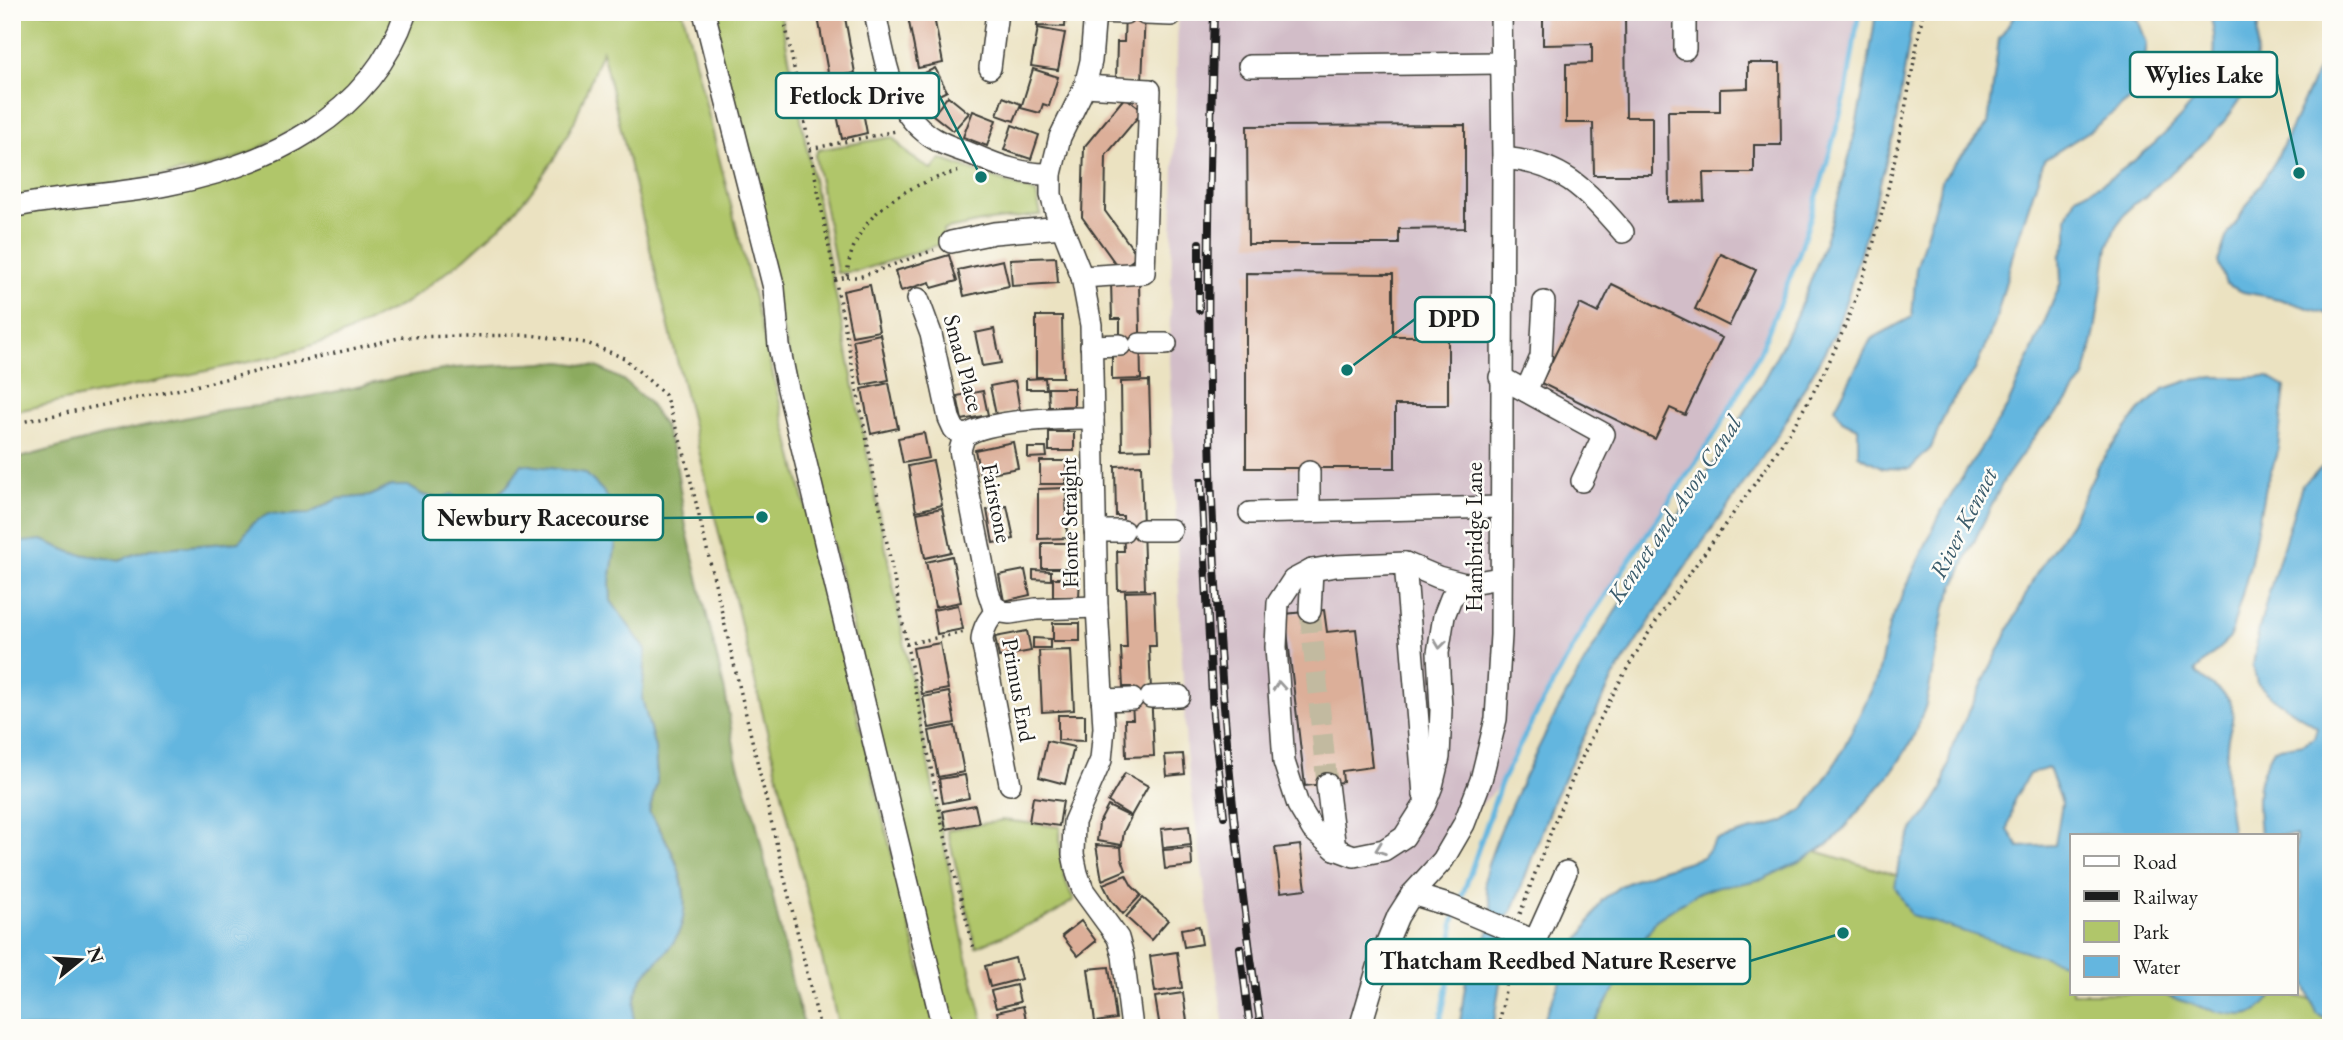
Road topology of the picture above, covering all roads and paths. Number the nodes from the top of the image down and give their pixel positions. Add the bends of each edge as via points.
1 (406, 12) edge
2 (704, 12) edge
3 (783, 12) edge
4 (875, 12) edge
5 (996, 12) edge
6 (1095, 12) edge
7 (1501, 12) edge
8 (1685, 12) edge
9 (1923, 12) edge
10 (1135, 14) edge
11 (1171, 15) dead end
12 (1685, 48) dead end
13 (1502, 63) junction
14 (1249, 66) dead end
15 (989, 68) dead end
16 (1085, 86) junction
17 (919, 126) junction
18 (810, 149) junction
19 (1503, 158) junction
20 (962, 170) dead end
21 (1051, 174) junction
22 (12, 207) edge
23 (1062, 227) junction
24 (1623, 232) dead end
25 (951, 242) joint
26 (847, 277) junction
27 (1082, 277) junction
28 (835, 280) junction
29 (918, 299) dead end
30 (1544, 302) dead end
31 (1166, 344) dead end
32 (1091, 346) junction
33 (1500, 377) junction
34 (1526, 391) junction
35 (1093, 418) junction
36 (12, 425) edge
37 (964, 437) junction
38 (1310, 472) dead end
39 (1582, 481) dead end
40 (1501, 507) junction
41 (1309, 511) junction
42 (1250, 513) dead end
43 (1171, 530) dead end
44 (1095, 531) junction
45 (1405, 564) junction
46 (1312, 570) junction
47 (1500, 578) junction
48 (1465, 584) junction
49 (1097, 607) junction
50 (998, 610) junction
51 (1310, 611) tunnel mouth
52 (982, 632) junction
53 (906, 644) junction
54 (1179, 695) dead end
55 (1102, 701) junction
56 (1010, 784) dead end
57 (1327, 784) tunnel mouth
58 (1424, 804) junction
59 (1335, 849) junction
60 (1566, 872) dead end
61 (1412, 894) junction
62 (1485, 920) junction
63 (974, 948) dead end
64 (820, 1028) edge
65 (943, 1028) edge
66 (1132, 1028) edge
67 (1360, 1028) edge
68 (1499, 1028) edge

1 - 22 street via 391,47 354,98 284,147 232,169 165,185
2 - 65 street via 774,288 787,385
3 - 18 path
4 - 17 street via 888,77 897,98
5 - 15 street
6 - 10 street
6 - 16 street, Home Straight
7 - 13 street, Hambridge Lane
8 - 12 street
9 - 62 path via 1881,217 1835,350 1798,416 1643,643 1604,708 1570,781
10 - 11 street
13 - 14 street
13 - 19 street, Hambridge Lane
16 - 21 street, Home Straight via 1060,137
16 - 27 street via 1150,90 1144,273
17 - 18 path
17 - 21 street via 927,134 993,163 1033,175
18 - 28 path
19 - 24 street via 1538,163 1565,176 1588,193
19 - 33 street, Hambridge Lane
20 - 26 path via 933,177 889,201 872,217 848,264
21 - 23 street, Home Straight via 1051,195
23 - 25 street
23 - 27 street, Home Straight
25 - 26 path via 859,277
26 - 28 path
27 - 32 street, Home Straight
28 - 53 path
29 - 37 street, Smad Place via 931,334 949,418
30 - 34 street via 1541,356
31 - 32 street
32 - 35 street, Home Straight
33 - 34 street
33 - 40 street, Hambridge Lane
34 - 39 street via 1604,434
35 - 37 street, Fairstone via 1025,421 975,430
35 - 44 street, Home Straight
36 - 64 path via 402,337 530,335 586,343 624,358 665,396 684,452
37 - 50 street, Fairstone via 960,450 988,591
38 - 41 street
40 - 41 street
40 - 47 street, Hambridge Lane
41 - 42 street
43 - 44 street
44 - 49 street, Home Straight
45 - 46 street
45 - 48 street
45 - 58 street
46 - 51 street
59 -> 46 street via 1313,830 1298,805 1284,762 1276,647 1278,603 1293,580
47 - 48 street
47 - 61 street, Hambridge Lane via 1500,684 1481,780 1443,860
48 -> 58 street via 1451,598 1444,616 1438,653 1438,757
49 - 50 street
49 - 55 street, Home Straight
50 - 52 street, Primus End
52 - 53 path
52 - 56 street, Primus End
53 - 63 path via 943,829
54 - 55 street
55 - 66 street, Home Straight via 1104,747 1074,822 1073,854 1083,890 1118,938
57 - 59 street
58 -> 59 street via 1404,837 1384,849 1354,856
60 - 62 street via 1535,941
61 - 62 street
61 - 67 street, Hambridge Lane via 1382,954
62 - 68 path

